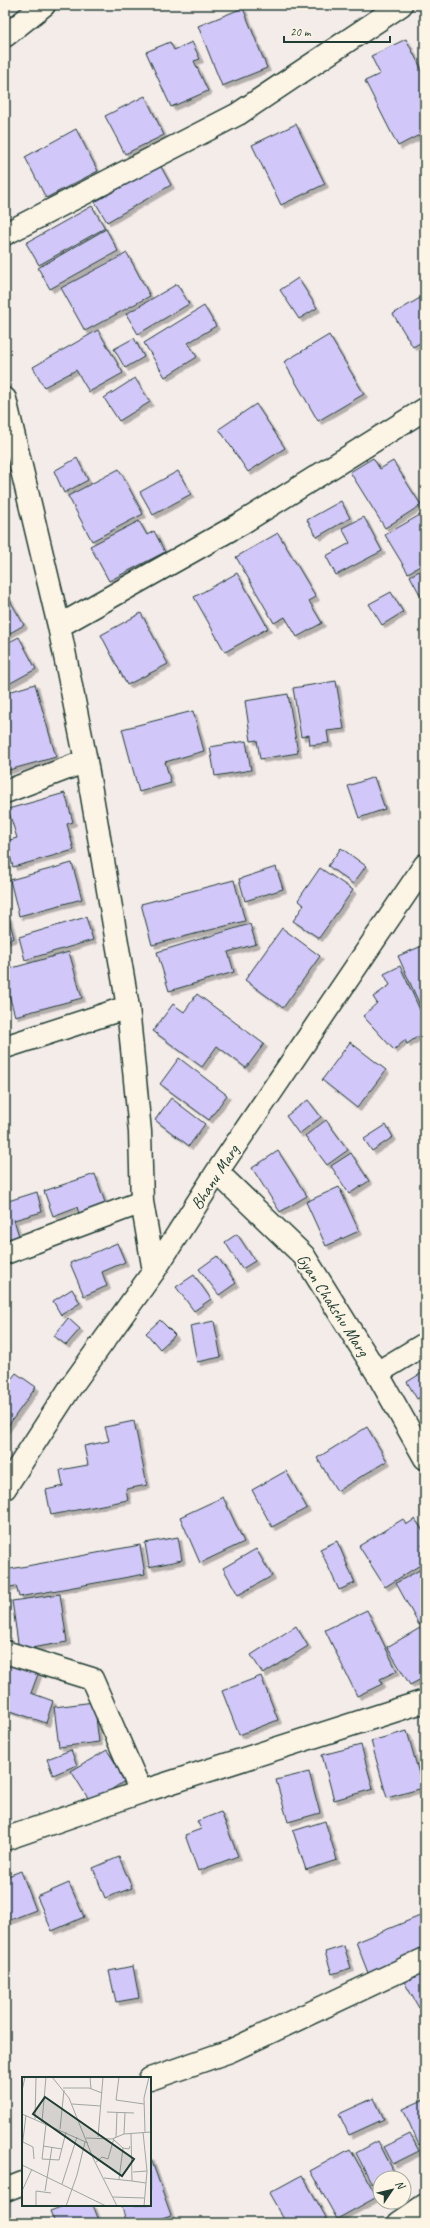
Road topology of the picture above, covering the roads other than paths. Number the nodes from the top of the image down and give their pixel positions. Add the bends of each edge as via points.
1 (44, 5) edge
2 (401, 5) edge
3 (5, 36) edge
4 (5, 234) edge
5 (5, 399) edge
6 (425, 409) edge
7 (59, 626) junction
8 (86, 761) junction
9 (5, 792) edge
10 (425, 865) edge
11 (128, 1007) junction
12 (5, 1047) edge
13 (217, 1172) junction
14 (142, 1202) junction
15 (5, 1253) edge
16 (154, 1271) junction
17 (425, 1344) edge
18 (377, 1373) junction
19 (425, 1458) edge
20 (5, 1488) edge
21 (5, 1652) edge
22 (425, 1701) edge
23 (141, 1792) junction
24 (5, 1839) edge
25 (425, 1959) edge
26 (151, 2079) edge
27 (22, 2183) edge
28 (5, 2190) edge
29 (425, 2205) edge
30 (399, 2223) edge

1 - 3 street
2 - 4 street via 238,114
5 - 7 street
6 - 7 street via 242,523
7 - 8 street
8 - 9 street
8 - 11 street
10 - 13 street, Bhanu Marg
11 - 12 street
11 - 14 street via 140,1132
13 - 16 street, Bhanu Marg
13 - 18 street, Gyan Chakshu Marg via 304,1256
14 - 15 street
14 - 16 street
16 - 20 street, Bhanu Marg via 70,1388
17 - 18 street
18 - 19 street, Gyan Chakshu Marg
21 - 23 street via 92,1679
22 - 23 street
23 - 24 street
25 - 26 street via 230,2051
27 - 28 street
29 - 30 street

